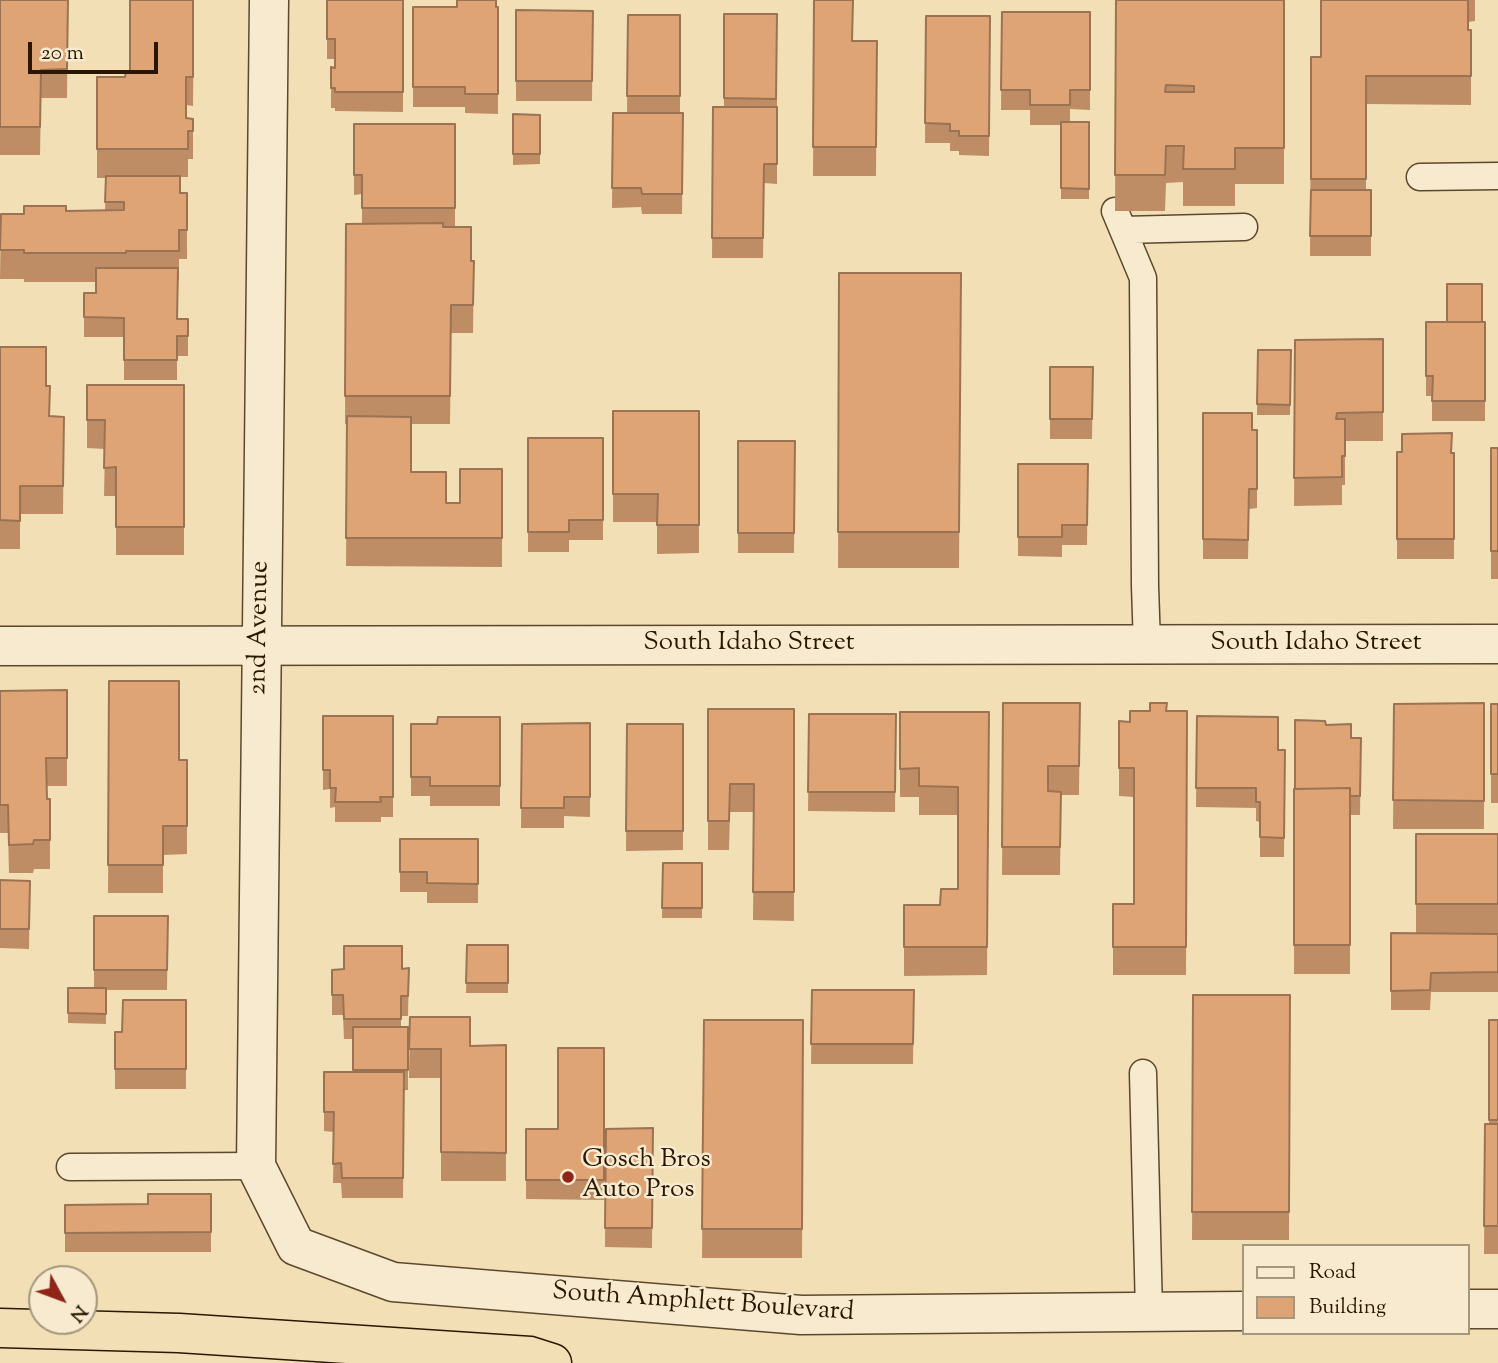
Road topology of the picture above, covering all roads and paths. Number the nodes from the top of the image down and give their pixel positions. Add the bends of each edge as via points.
1 (270, 0) edge
2 (1498, 176) edge
3 (1420, 177) dead end
4 (1244, 227) dead end
5 (1498, 644) edge
6 (1147, 645) junction
7 (0, 646) edge
8 (261, 646) junction
9 (1143, 1073) dead end
10 (256, 1166) junction
11 (70, 1167) dead end
12 (296, 1245) joint
13 (1498, 1308) edge
14 (1470, 1309) edge
15 (1242, 1311) edge
16 (1149, 1312) junction
17 (0, 1328) edge
18 (552, 1363) edge

1 - 8 street, 2nd Avenue
2 - 3 lane
4 - 6 lane via 1119,220 1143,278
5 - 6 street, South Idaho Street
6 - 8 street, South Idaho Street
7 - 8 street, South Idaho Street
8 - 10 street, 2nd Avenue
9 - 16 lane
10 - 11 lane
10 - 12 street, 2nd Avenue
12 - 16 street, South Amphlett Boulevard via 393,1282 801,1315
13 - 14 street
15 - 16 street, South Amphlett Boulevard
17 - 18 highway via 179,1333 530,1356

